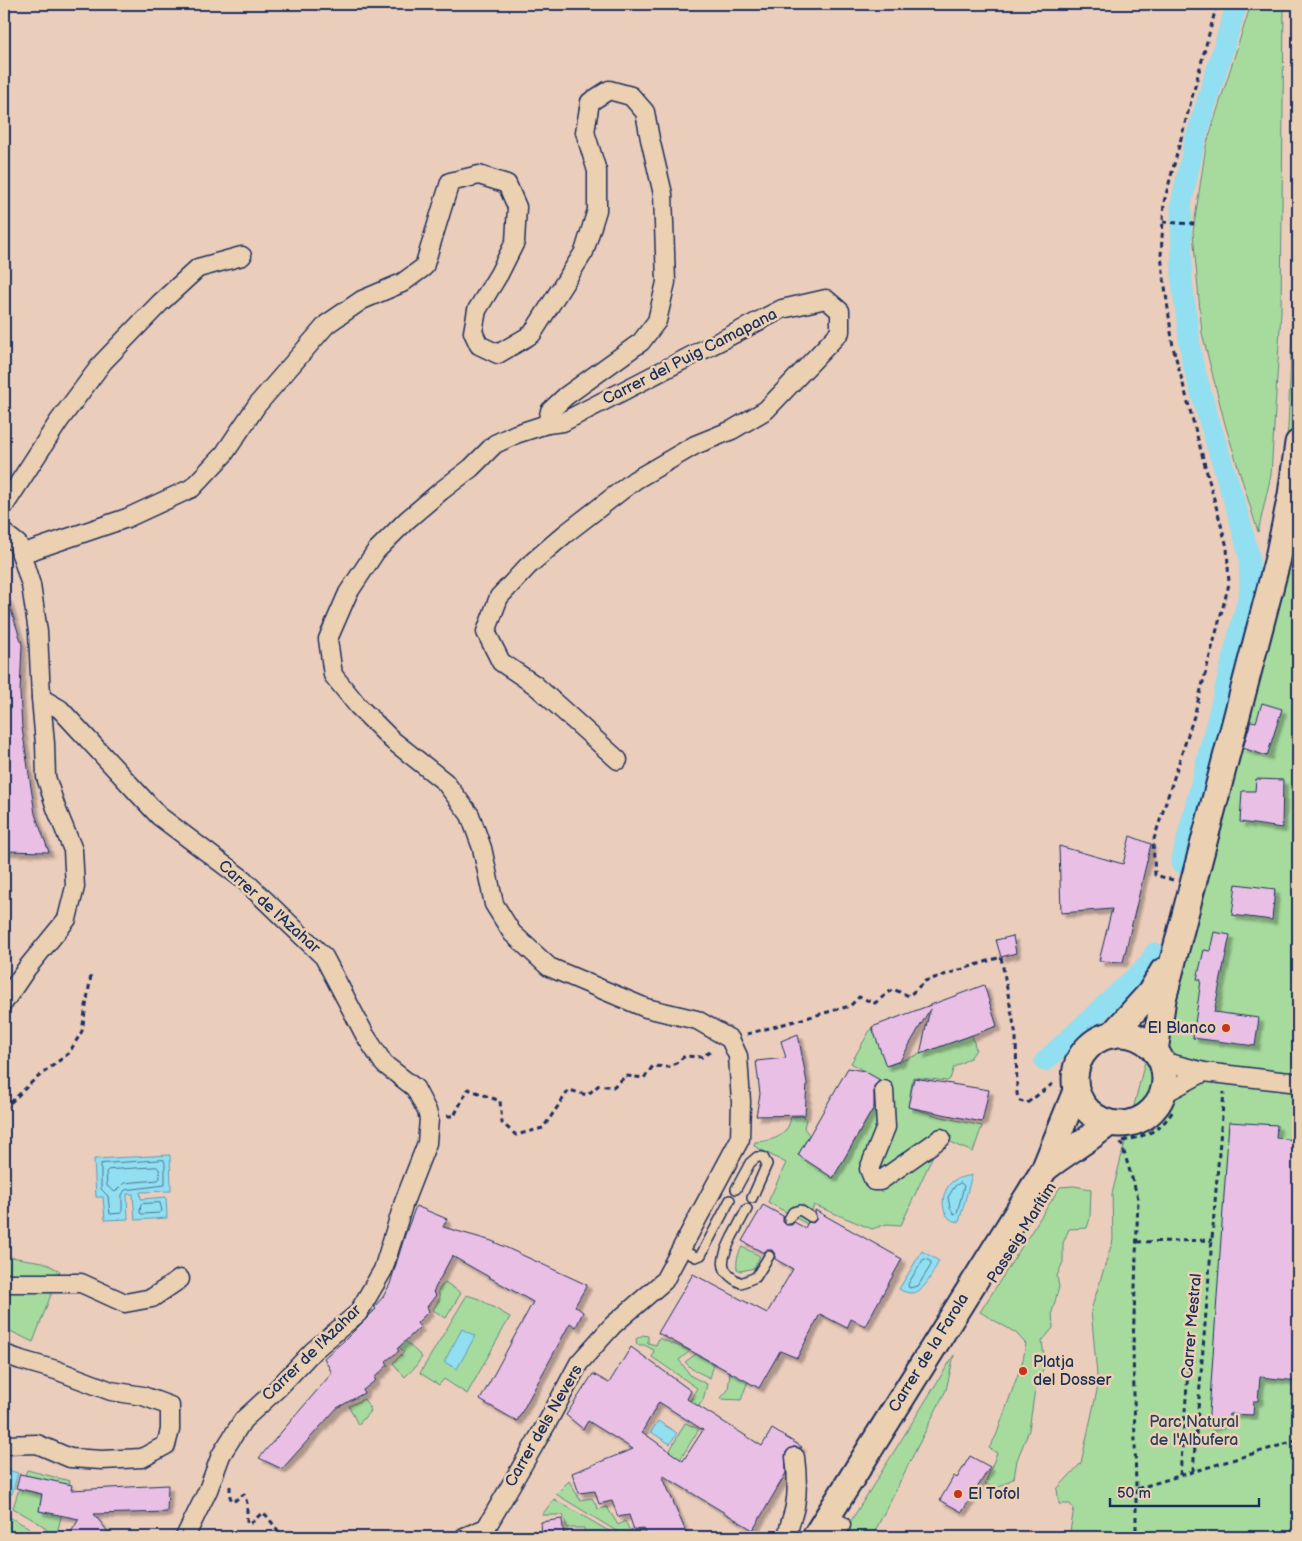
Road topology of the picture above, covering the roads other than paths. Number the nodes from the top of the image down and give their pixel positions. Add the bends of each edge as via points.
1 (242, 256) dead end
2 (547, 424) junction
3 (1298, 443) edge
4 (4, 506) edge
5 (4, 534) edge
6 (20, 549) junction
7 (41, 698) junction
8 (618, 760) dead end
9 (1177, 944) junction
10 (4, 1002) edge
11 (1112, 1035) junction
12 (1158, 1056) junction
13 (1204, 1072) junction
14 (1070, 1076) junction
15 (1298, 1083) edge
16 (884, 1090) dead end
17 (1169, 1100) junction
18 (1114, 1136) junction
19 (941, 1138) dead end
20 (1044, 1170) junction
21 (736, 1190) dead end
22 (752, 1198) dead end
23 (730, 1200) dead end
24 (747, 1209) dead end
25 (811, 1217) dead end
26 (789, 1220) dead end
27 (681, 1250) junction
28 (769, 1256) dead end
29 (180, 1279) dead end
30 (10, 1283) dead end
31 (4, 1354) edge
32 (4, 1445) edge
33 (795, 1458) dead end
34 (185, 1537) edge
35 (464, 1537) edge
36 (788, 1537) edge
37 (815, 1537) edge

1 - 4 street via 198,268 103,362 59,421
2 - 6 street via 550,411 566,396 641,342 657,321 666,282 663,194 645,112 631,96 609,90 590,102 585,132 597,171 597,210 584,252 532,334 498,354 478,345 473,332 477,310 516,242 518,207 508,184 478,175 450,182 424,267 402,283 362,300 327,324 257,405 224,454 192,488 127,518
2 - 8 street, Carrer del Puig Camapana via 563,422 782,309 826,299 840,311 840,332 766,410 732,430 695,445 635,480 528,566 500,597 486,632 501,662 535,685
2 - 27 street, Carrer dels Nevers via 496,444 407,520 376,551 348,593 328,639 333,675 392,740 445,782 470,815 482,848 494,904 512,933 549,967 646,1008 697,1020 730,1039 738,1056 740,1139
3 - 9 street via 1278,558
5 - 6 street
6 - 7 street via 31,585 38,632
7 - 10 street via 46,777 73,850 75,887 67,919
7 - 34 street, Carrer de l'Azahar via 60,709 159,816 244,880 324,957 365,1035 384,1064 415,1088 429,1119 426,1143 383,1270 358,1313 313,1351 243,1420 221,1455
9 - 11 street via 1150,993
9 - 12 street via 1163,999
11 - 12 street via 1137,1038 1147,1043
11 - 14 street via 1098,1040 1086,1050
12 - 13 street
12 - 17 street
13 - 15 street
13 - 17 street
14 - 18 street via 1088,1112
14 - 20 street
16 - 19 street via 886,1127 869,1169 874,1181 880,1181
17 - 18 street via 1148,1116 1122,1125
18 - 20 street via 1097,1134
20 - 37 street, Carrer de la Farola
21 - 22 lane via 750,1163 757,1157 763,1157 767,1164
23 - 27 lane via 701,1255 696,1257
24 - 28 lane via 726,1249 723,1266 732,1279 741,1283 756,1277
25 - 26 lane via 800,1210 793,1212
27 - 35 street, Carrer dels Nevers via 664,1281 613,1325 579,1363 486,1528
29 - 30 street via 152,1298 125,1303 81,1283
31 - 32 street via 170,1406 170,1430 166,1445 142,1458 70,1458 37,1444
33 - 36 street via 795,1506

